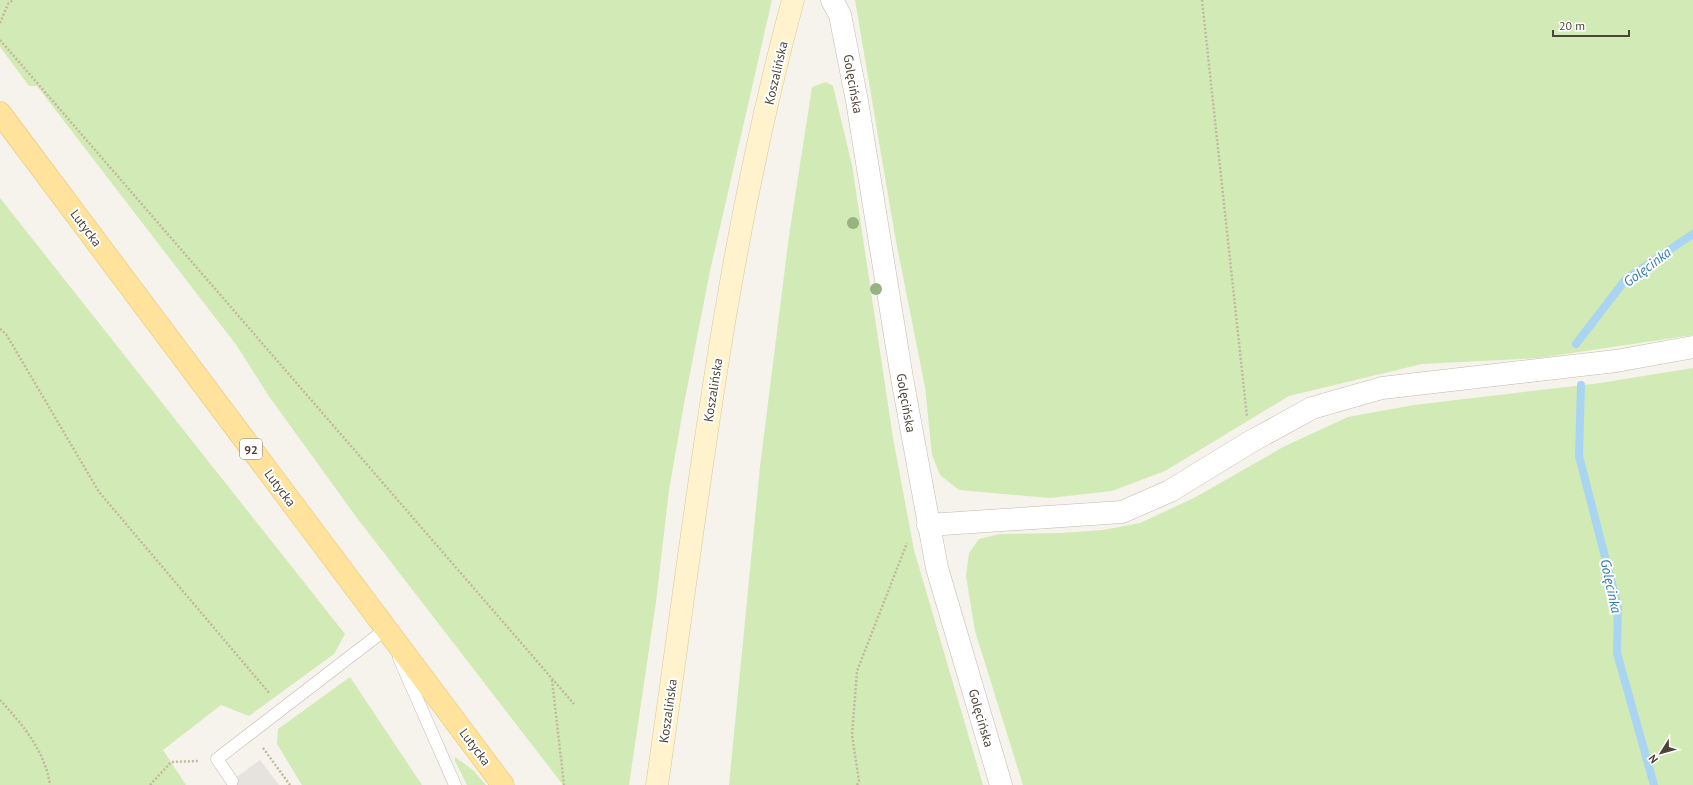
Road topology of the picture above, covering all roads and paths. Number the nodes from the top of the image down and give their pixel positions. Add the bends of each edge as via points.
1 (13, 0) edge
2 (793, 0) edge
3 (1202, 0) edge
4 (837, 5) edge
5 (0, 23) edge
6 (0, 40) edge
7 (0, 113) edge
8 (0, 329) edge
9 (1693, 347) edge
10 (1250, 442) junction
11 (928, 525) junction
12 (386, 630) junction
13 (552, 680) junction
14 (0, 700) edge
15 (574, 704) dead end
16 (283, 709) junction
17 (252, 733) junction
18 (217, 759) junction
19 (232, 781) dead end
20 (50, 785) edge
21 (150, 785) edge
22 (290, 785) edge
23 (455, 785) edge
24 (503, 785) edge
25 (564, 785) edge
26 (657, 785) edge
27 (857, 785) edge
28 (1001, 785) edge

1 - 5 path via 8,4
2 - 26 street, Koszalińska via 757,150 731,284
3 - 10 path
4 - 11 street, Golęcińska via 861,124
6 - 13 path
7 - 12 main road, Lutycka / 92
8 - 16 path via 6,334 99,492
9 - 10 street via 1616,361 1382,388 1312,408
10 - 11 street via 1170,491 1122,512
11 - 27 path via 909,538 857,671 852,735 859,781
11 - 28 street, Golęcińska via 937,568
12 - 16 lane
12 - 23 lane
12 - 24 main road, Lutycka / 92
13 - 15 path
13 - 25 path
14 - 20 path via 33,739 48,770
16 - 17 lane
17 - 18 lane
17 - 22 path
18 - 19 lane
18 - 21 path via 170,762

